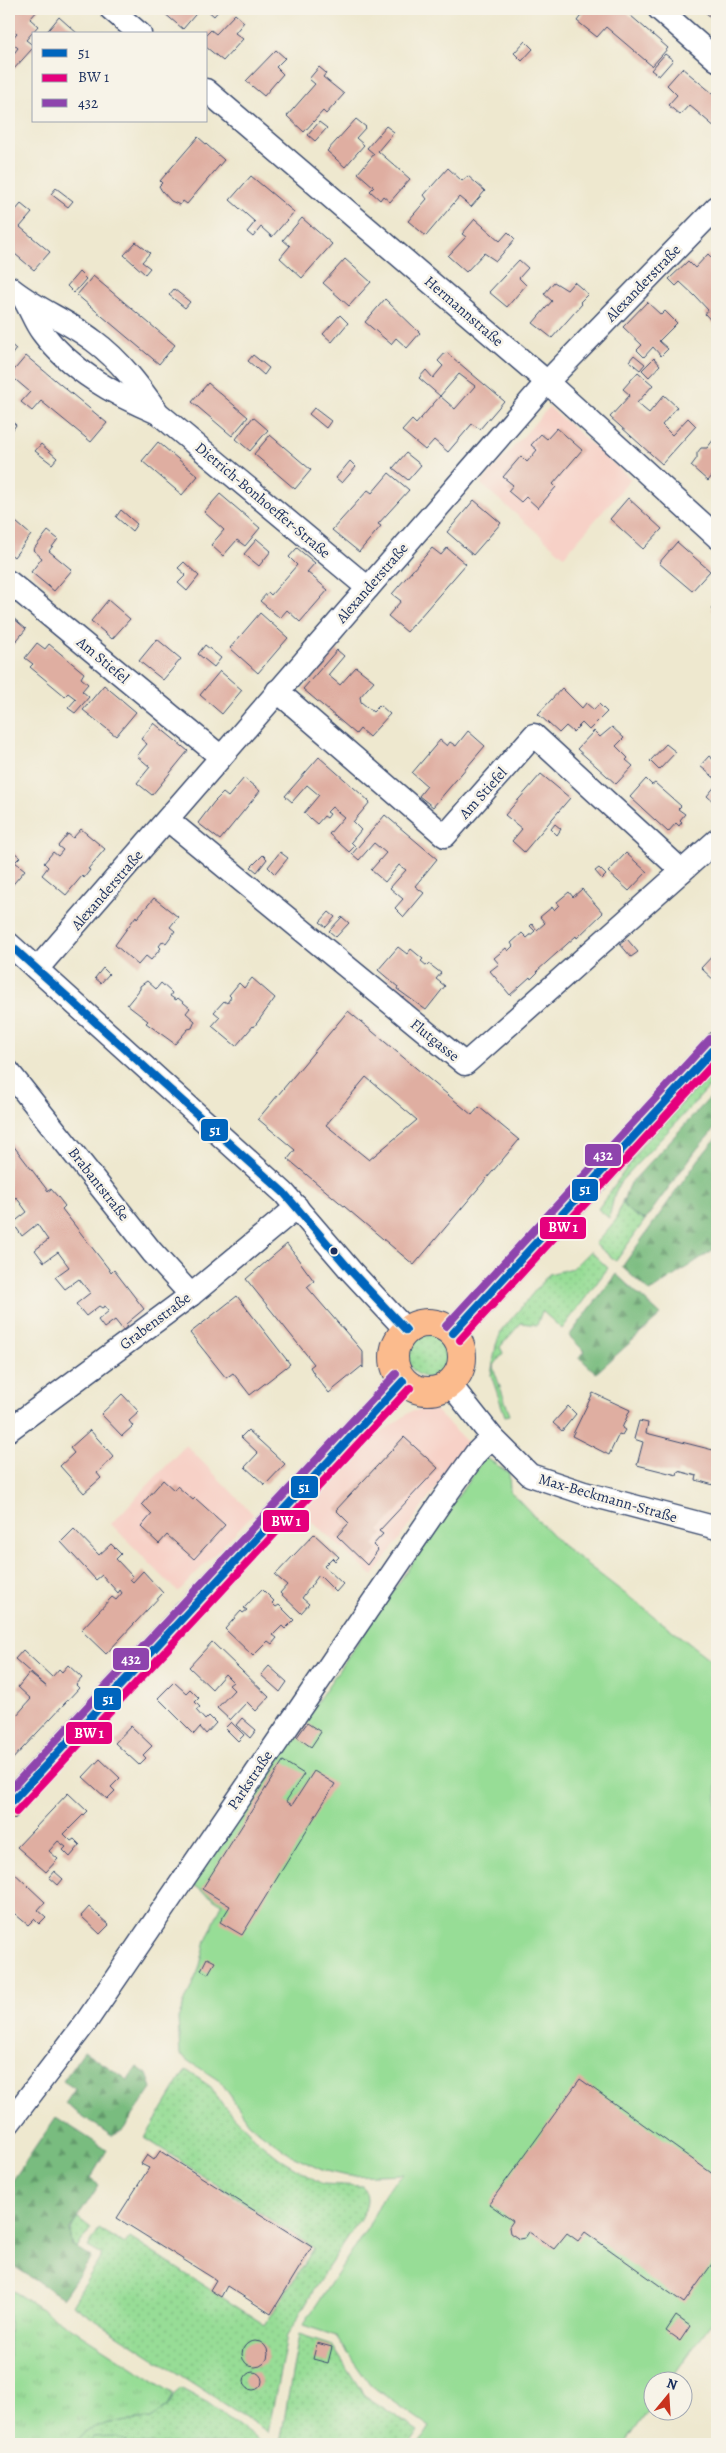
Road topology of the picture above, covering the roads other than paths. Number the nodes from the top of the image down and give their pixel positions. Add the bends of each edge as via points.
1 (111, 9) edge
2 (659, 9) edge
3 (138, 32) edge
4 (717, 60) edge
5 (208, 92) edge
6 (715, 214) edge
7 (17, 294) edge
8 (547, 382) junction
9 (158, 413) junction
10 (717, 537) edge
11 (9, 582) edge
12 (368, 588) junction
13 (277, 691) junction
14 (221, 757) junction
15 (168, 820) junction
16 (717, 840) edge
17 (682, 871) junction
18 (12, 954) edge
19 (37, 969) junction
20 (717, 1046) edge
21 (9, 1072) edge
22 (297, 1207) junction
23 (190, 1295) junction
24 (406, 1330) junction
25 (453, 1333) junction
26 (403, 1381) junction
27 (450, 1384) junction
28 (9, 1430) edge
29 (492, 1437) junction
30 (717, 1528) edge
31 (9, 1806) edge
32 (9, 2123) edge

1 - 3 street
2 - 4 street
5 - 8 street, Hermannstraße
6 - 8 street, Alexanderstraße
7 - 9 street, Dietrich-Bonhoeffer-Straße via 95,341 136,382
7 - 9 street, Dietrich-Bonhoeffer-Straße via 42,332 77,368 122,398
8 - 10 street, Hermannstraße
8 - 12 street, Alexanderstraße
9 - 12 street, Dietrich-Bonhoeffer-Straße
11 - 14 street, Am Stiefel
12 - 13 street, Alexanderstraße
13 - 14 street, Alexanderstraße
13 - 17 street, Am Stiefel via 445,836 534,735
14 - 15 street, Alexanderstraße
15 - 17 street, Flutgasse via 464,1064
15 - 19 street, Alexanderstraße
16 - 17 street, Flutgasse
18 - 19 street
19 - 22 street
20 - 25 main road
21 - 23 street, Brabantstraße
22 - 23 street, Grabenstraße
22 - 24 street
23 - 28 street, Grabenstraße
24 - 25 main road via 425,1323 445,1327
24 - 26 main road via 394,1349 397,1372
25 - 27 main road via 459,1342 462,1359 458,1376
26 - 27 main road via 426,1392
26 - 31 main road
27 - 29 street, Max-Beckmann-Straße
29 - 30 street, Max-Beckmann-Straße via 530,1475 584,1494
29 - 32 street, Parkstraße via 476,1453 441,1502 86,2022

